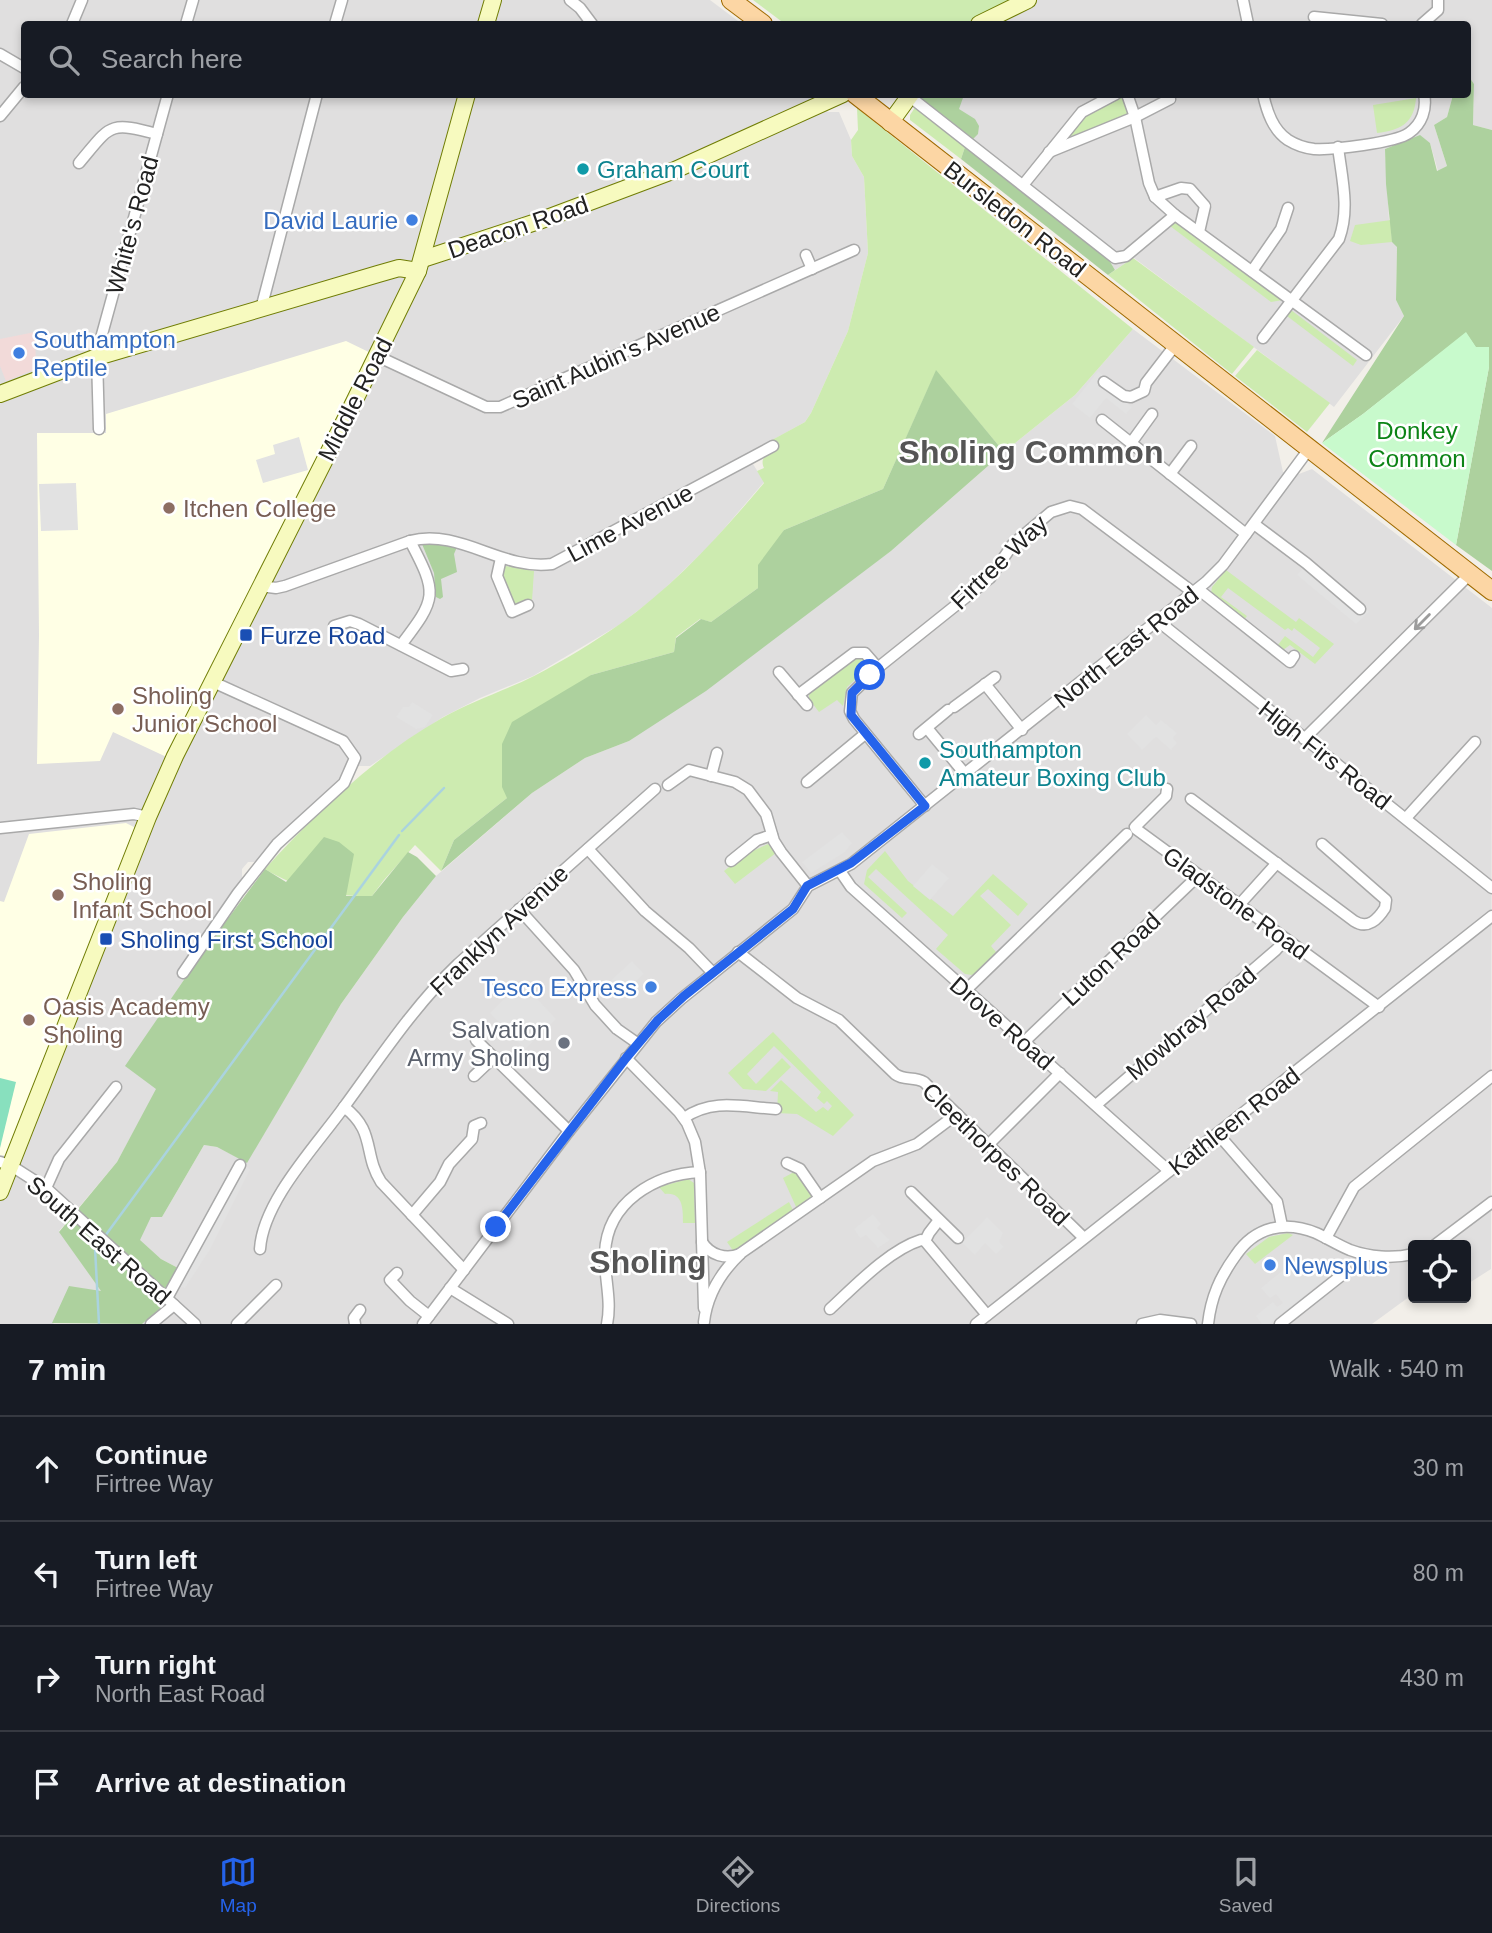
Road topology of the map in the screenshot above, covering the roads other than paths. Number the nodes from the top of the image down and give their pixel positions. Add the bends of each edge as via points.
1 (82, 0) edge
2 (193, 0) edge
3 (342, 0) edge
4 (493, 0) edge
5 (570, 0) edge
6 (732, 0) edge
7 (1028, 0) edge
8 (1243, 0) edge
9 (1438, 0) edge
10 (1314, 17) dead end
11 (73, 21) edge
12 (187, 21) edge
13 (336, 21) edge
14 (487, 21) edge
15 (590, 21) edge
16 (759, 21) edge
17 (985, 21) edge
18 (1247, 21) edge
19 (1353, 21) edge
20 (1425, 21) edge
21 (0, 54) edge
22 (21, 66) edge
23 (21, 91) edge
24 (167, 98) edge
25 (316, 98) edge
26 (466, 98) edge
27 (835, 98) edge
28 (860, 98) edge
29 (908, 98) edge
30 (914, 98) edge
31 (1108, 98) edge
32 (1128, 98) edge
33 (1170, 98) edge
34 (1264, 98) edge
35 (1424, 98) edge
36 (0, 116) edge
37 (1135, 117) junction
38 (890, 122) junction
39 (157, 134) junction
40 (1338, 147) junction
41 (1049, 152) junction
42 (79, 163) dead end
43 (1023, 184) junction
44 (1155, 197) junction
45 (1288, 208) dead end
46 (1175, 215) junction
47 (1199, 232) junction
48 (854, 250) dead end
49 (806, 255) dead end
50 (420, 265) junction
51 (812, 269) junction
52 (1252, 271) junction
53 (1292, 301) junction
54 (261, 309) junction
55 (1263, 338) dead end
56 (1176, 344) junction
57 (1366, 355) dead end
58 (99, 356) junction
59 (377, 356) junction
60 (1104, 382) dead end
61 (0, 392) edge
62 (1152, 414) dead end
63 (1102, 421) dead end
64 (99, 429) dead end
65 (1131, 443) junction
66 (773, 446) dead end
67 (1191, 446) dead end
68 (1309, 449) junction
69 (752, 457) junction
70 (759, 469) dead end
71 (1170, 474) junction
72 (1254, 524) junction
73 (1246, 534) junction
74 (410, 541) junction
75 (501, 558) junction
76 (1470, 574) junction
77 (260, 586) junction
78 (1196, 591) junction
79 (1492, 591) edge
80 (528, 605) dead end
81 (1360, 609) dead end
82 (1158, 621) junction
83 (334, 626) dead end
84 (401, 645) junction
85 (1294, 656) dead end
86 (878, 668) junction
87 (463, 669) dead end
88 (779, 672) dead end
89 (213, 682) junction
90 (798, 695) junction
91 (807, 705) dead end
92 (1022, 730) junction
93 (865, 734) junction
94 (1304, 739) junction
95 (1475, 742) dead end
96 (717, 753) dead end
97 (965, 774) junction
98 (711, 776) junction
99 (807, 782) dead end
100 (668, 785) dead end
101 (655, 789) dead end
102 (1167, 789) dead end
103 (1191, 799) dead end
104 (643, 800) junction
105 (925, 806) junction
106 (651, 809) dead end
107 (148, 817) junction
108 (1406, 818) junction
109 (0, 828) edge
110 (1127, 834) dead end
111 (772, 835) junction
112 (1322, 844) dead end
113 (587, 849) junction
114 (732, 860) dead end
115 (1277, 863) junction
116 (840, 870) junction
117 (1198, 876) junction
118 (807, 886) junction
119 (1492, 888) edge
120 (1238, 905) junction
121 (519, 909) junction
122 (1492, 916) edge
123 (1286, 939) junction
124 (738, 953) junction
125 (183, 973) dead end
126 (713, 973) junction
127 (965, 991) junction
128 (1379, 1007) junction
129 (476, 1040) dead end
130 (1024, 1042) junction
131 (637, 1043) junction
132 (494, 1057) junction
133 (626, 1058) junction
134 (1059, 1073) junction
135 (474, 1076) dead end
136 (1492, 1076) edge
137 (116, 1087) dead end
138 (1096, 1105) junction
139 (344, 1107) junction
140 (776, 1109) dead end
141 (957, 1114) junction
142 (684, 1118) junction
143 (473, 1124) dead end
144 (569, 1131) junction
145 (1218, 1134) junction
146 (988, 1145) junction
147 (5, 1163) edge
148 (787, 1163) dead end
149 (240, 1165) dead end
150 (1169, 1171) junction
151 (700, 1172) junction
152 (46, 1188) junction
153 (0, 1192) edge
154 (911, 1192) dead end
155 (820, 1198) junction
156 (1492, 1202) edge
157 (412, 1215) junction
158 (939, 1220) junction
159 (1282, 1226) junction
160 (958, 1238) dead end
161 (1084, 1238) junction
162 (1326, 1238) junction
163 (702, 1239) junction
164 (1442, 1240) edge
165 (925, 1241) junction
166 (260, 1249) dead end
167 (741, 1253) junction
168 (1408, 1254) edge
169 (464, 1270) junction
170 (1347, 1271) dead end
171 (397, 1273) dead end
172 (275, 1285) dead end
173 (450, 1288) junction
174 (171, 1301) junction
175 (830, 1309) dead end
176 (360, 1310) dead end
177 (987, 1315) junction
178 (426, 1320) edge
179 (704, 1323) edge
180 (151, 1324) edge
181 (195, 1324) edge
182 (237, 1324) edge
183 (354, 1324) edge
184 (508, 1324) edge
185 (607, 1324) edge
186 (976, 1324) edge
187 (1142, 1324) edge
188 (1191, 1324) edge
189 (1208, 1324) edge
190 (1280, 1324) edge

1 - 11 street
2 - 12 street
3 - 13 street
4 - 14 street
5 - 15 street
6 - 16 main road
7 - 17 street
8 - 18 street
9 - 20 street via 1438,10
10 - 19 street
21 - 22 street
23 - 36 street
24 - 39 street, White's Road
25 - 54 street
26 - 50 street, Middle Road
27 - 50 street, Deacon Road via 675,170
28 - 38 main road, Bursledon Road
29 - 38 street
30 - 43 street, Bursledon Road
31 - 41 street via 1082,112
32 - 37 street
33 - 37 street
34 - 40 street via 1277,131 1289,141 1313,149
35 - 40 street via 1424,111 1409,133
37 - 41 street
37 - 44 street
38 - 56 main road, Bursledon Road
39 - 42 street via 110,128
39 - 58 street, White's Road
40 - 53 street via 1345,222 1339,239
41 - 43 street
43 - 46 street, Bursledon Road via 1115,258 1126,256
44 - 46 street
44 - 47 street via 1190,189 1205,206
45 - 52 street via 1281,229
46 - 47 street
47 - 52 street
48 - 51 street, Saint Aubin's Avenue
49 - 51 street
50 - 54 street, Deacon Road
50 - 59 street, Middle Road
51 - 59 street, Saint Aubin's Avenue via 500,407 486,407
52 - 53 street
53 - 55 street
53 - 57 street
54 - 58 street, Deacon Road
56 - 60 street via 1144,391 1124,396
56 - 68 main road, Bursledon Road
58 - 61 street, Deacon Road
58 - 64 street, White's Road
59 - 77 street, Middle Road
62 - 65 street
63 - 65 street
65 - 71 street
66 - 69 street, Lime Avenue
67 - 71 street
68 - 72 street, North East Road
68 - 76 main road, Bursledon Road
69 - 70 street
69 - 75 street, Lime Avenue via 561,561 531,565
71 - 73 street
72 - 73 street, North East Road
72 - 81 street
73 - 78 street, North East Road
74 - 75 street, Lime Avenue via 447,539
74 - 77 street, Lime Avenue via 285,586
74 - 84 street via 428,575 430,601
75 - 80 street via 497,576 512,612
76 - 79 main road, Bursledon Road
76 -> 94 street
77 - 89 street, Middle Road
78 - 82 street, North East Road
78 - 85 street via 1290,662
78 - 86 street, Firtree Way via 1086,512 1064,506 1016,541 990,578
82 - 92 street, North East Road
82 - 94 street, High Firs Road
83 - 84 street via 354,622
84 - 87 street via 450,671
86 - 90 street via 865,653 854,653
86 - 93 street, Firtree Way via 850,697 851,715
88 - 90 street
89 - 107 street, Middle Road
89 - 125 street via 344,741 355,758 344,783 277,845
90 - 91 street
92 - 97 street, North East Road
92 - 97 street via 990,680 923,731
93 - 99 street
93 - 105 street, Firtree Way
94 - 108 street, High Firs Road
95 - 108 street
96 - 98 street
97 - 105 street, North East Road
98 - 100 street via 689,771
98 - 111 street via 748,790 766,814
101 - 104 street, Franklyn Avenue
102 - 117 street, Gladstone Road via 1166,796 1135,827
103 - 115 street
104 - 106 street
104 - 113 street, Franklyn Avenue
105 - 116 street, North East Road
107 - 109 street via 134,814
107 - 147 street, Middle Road
108 - 119 street, High Firs Road
110 - 127 street
111 - 114 street
111 - 118 street
112 - 115 street via 1385,900 1385,908 1370,923 1358,924
113 - 121 street, Franklyn Avenue
113 - 126 street via 645,911
115 - 120 street
116 - 118 street, North East Road
116 - 127 street, Drove Road via 849,885
117 - 120 street, Gladstone Road
117 - 130 street, Luton Road
118 - 124 street, North East Road via 793,909
120 - 123 street, Gladstone Road
121 - 131 street via 574,970 595,1005
121 - 139 street, Franklyn Avenue via 440,982
122 - 128 street, Kathleen Road
123 - 128 street, Gladstone Road
123 - 138 street, Mowbray Road
124 - 126 street, North East Road
124 - 141 street, Cleethorpes Road via 797,998 839,1020 895,1074 924,1082
126 - 131 street, North East Road
127 - 130 street, Drove Road
128 - 145 street, Kathleen Road
129 - 132 street
130 - 134 street, Drove Road
131 - 133 street, North East Road
132 - 135 street
132 - 144 street
133 - 142 street
133 - 144 street, North East Road
134 - 138 street, Drove Road
134 - 146 street
136 - 162 street via 1354,1187
137 - 152 street via 60,1159
138 - 150 street, Drove Road
139 - 157 street via 364,1129 385,1195
139 - 166 street, Franklyn Avenue via 283,1191 264,1229
140 - 142 street via 710,1106
141 - 146 street, Cleethorpes Road
141 - 155 street via 917,1144 878,1158
142 - 151 street via 695,1142
143 - 157 street via 472,1139
144 - 169 street, North East Road
145 - 150 street, Kathleen Road
145 - 159 street via 1277,1202
146 - 161 street, Cleethorpes Road
147 - 152 street, South East Road
147 - 153 street, Middle Road
148 - 155 street via 800,1169
149 - 174 street
150 - 161 street, Kathleen Road
151 - 163 street
151 - 185 street via 651,1183 621,1211 605,1247
152 - 174 street, South East Road
154 - 158 street
155 - 167 street
156 - 164 street
157 - 169 street
158 - 160 street
158 - 165 street
159 - 162 street
159 - 189 street via 1255,1235 1240,1249 1216,1289
161 - 177 street, Kathleen Road
162 - 168 street via 1360,1252
163 - 167 street via 707,1249 720,1256
163 - 179 street
165 - 175 street via 918,1240 870,1273
165 - 177 street
167 - 179 street via 719,1279
169 - 173 street, North East Road
170 - 190 street
171 - 178 street via 390,1280
172 - 182 street
173 - 178 street, North East Road
173 - 184 street
174 - 180 street
174 - 181 street, South East Road
176 - 183 street
177 - 186 street, Kathleen Road
187 - 188 street via 1160,1320

